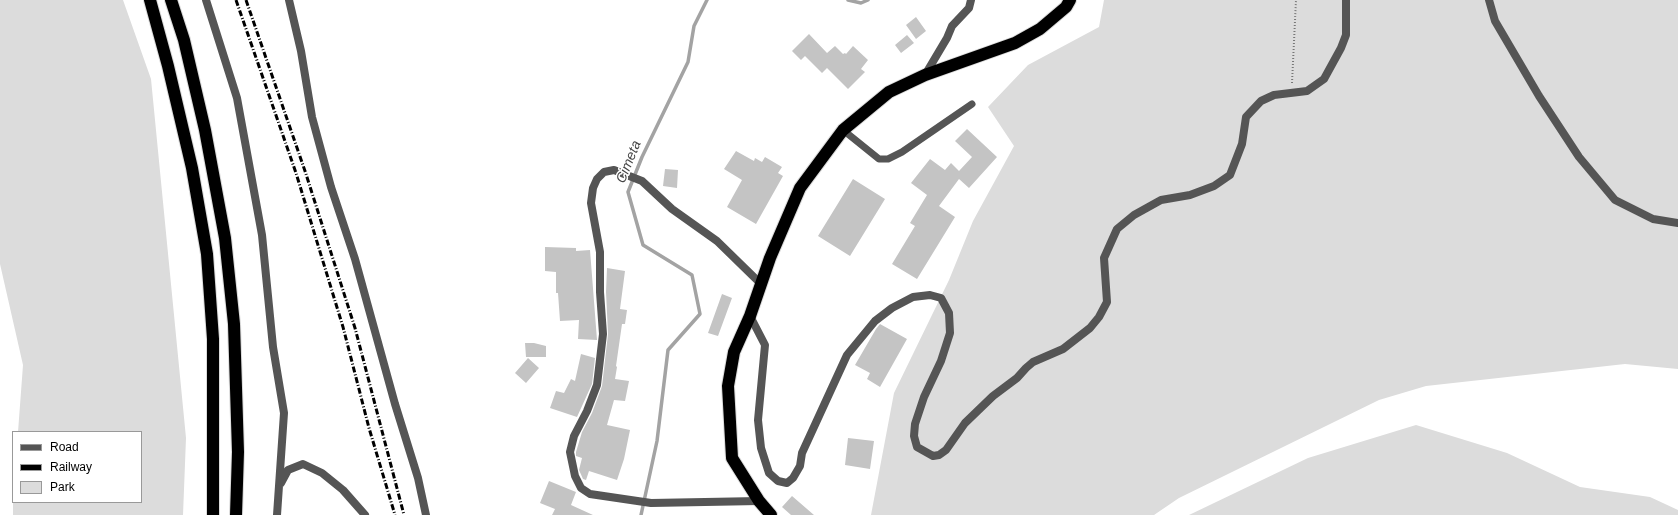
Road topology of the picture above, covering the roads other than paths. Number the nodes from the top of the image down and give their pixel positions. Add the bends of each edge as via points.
1 (150, 0) edge
2 (171, 0) edge
3 (206, 0) edge
4 (290, 0) edge
5 (971, 0) edge
6 (1070, 0) edge
7 (1346, 0) edge
8 (1489, 0) edge
9 (925, 75) junction
10 (972, 104) dead end
11 (843, 130) junction
12 (1678, 223) edge
13 (760, 283) junction
14 (750, 316) junction
15 (279, 485) junction
16 (759, 501) junction
17 (213, 515) edge
18 (236, 515) edge
19 (277, 515) edge
20 (365, 515) edge
21 (426, 515) edge
22 (771, 515) edge

1 - 17 highway via 192,168 207,254 213,339
2 - 18 highway via 184,40 205,130 225,238 234,324 238,452
3 - 15 street via 237,98 262,235 284,413
4 - 21 street via 312,117 418,478
5 - 9 street via 969,8 952,26
6 - 9 highway via 1066,7 1040,29 1016,43
7 - 14 street via 1346,35 1324,79 1307,91 1274,96 1261,101 1246,117 1242,144 1230,175 1214,186 1190,195 1161,200 1134,215 1117,229 1104,258 1107,302 1100,317 1063,349 1033,362 993,396 965,423 946,450 939,455 933,456 917,447 914,436 915,424 924,397 941,361 950,333 949,313 941,298 930,295 913,298 875,320 847,355 802,453 800,466 787,483 778,481 769,473 761,448 758,420 765,345
8 - 12 street via 1495,21 1539,96 1579,157 1615,200 1653,219
9 - 11 highway via 889,92
10 - 11 lane via 888,159 879,159
11 - 13 highway via 800,188
13 - 14 highway
13 - 16 street via 718,241 672,209 642,181 614,170 604,172 597,179 591,203 600,252 603,334 597,385 574,436 570,452 575,476 581,488 590,494 651,503
14 - 16 highway via 734,352 728,386 732,458
15 - 19 street
15 - 20 street via 288,470 304,464 322,473 343,490
16 - 22 highway

